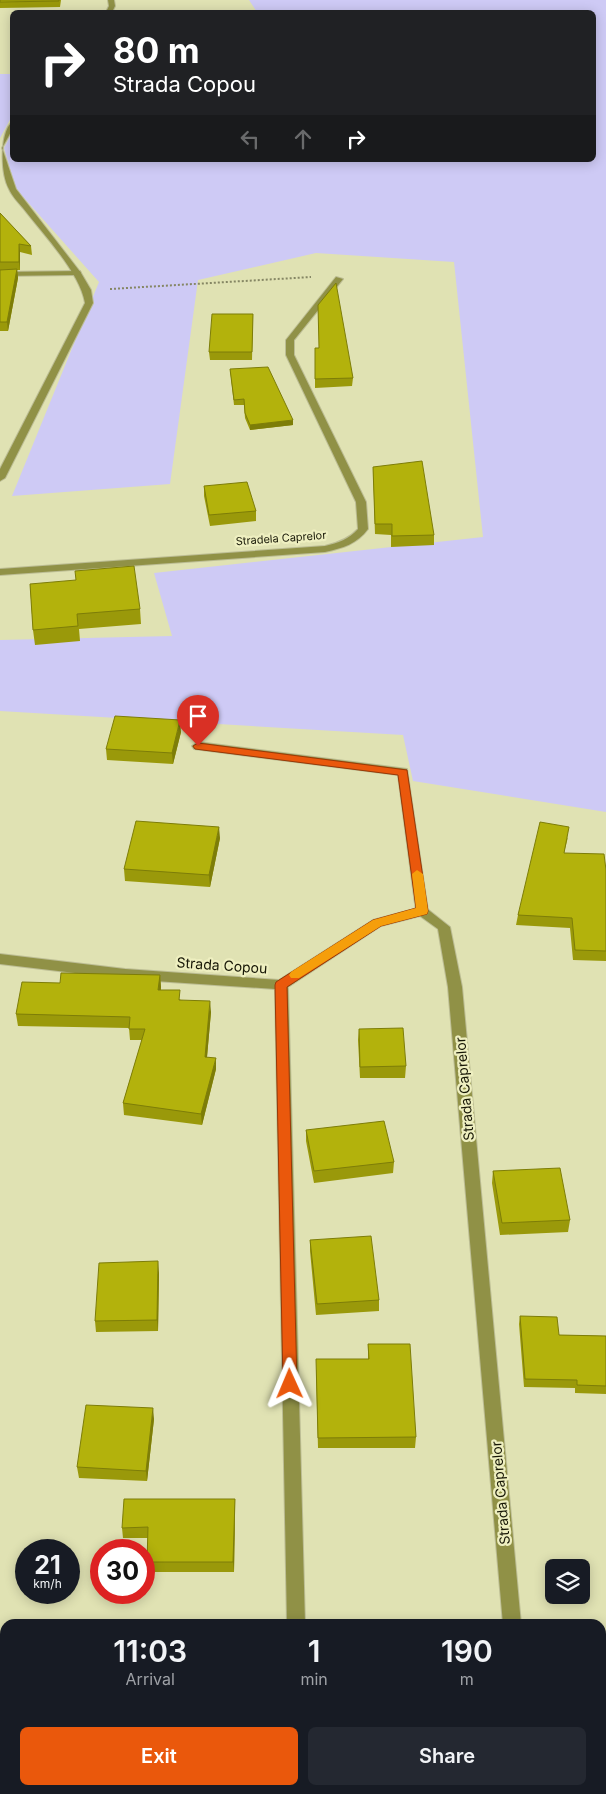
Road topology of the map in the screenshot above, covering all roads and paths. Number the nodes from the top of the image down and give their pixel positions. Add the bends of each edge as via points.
1 (10, 128) edge
2 (0, 149) edge
3 (77, 273) junction
4 (0, 274) edge
5 (339, 279) joint
6 (87, 290) junction
7 (0, 478) edge
8 (0, 572) edge
9 (198, 746) dead end
10 (422, 911) junction
11 (0, 959) edge
12 (280, 985) junction
13 (296, 1619) edge
14 (512, 1619) edge

1 - 2 street
2 - 3 street via 12,189
3 - 4 street
3 - 6 street
5 - 6 path via 289,276 263,281
5 - 8 street, Stradela Caprelor via 290,340 289,348 361,502 363,529 357,537 325,548
6 - 7 street via 89,303
9 - 10 street via 403,772
10 - 12 street, Strada Copou via 377,923
10 - 14 street, Strada Caprelor via 444,927 455,987
11 - 12 street, Strada Copou via 125,974
12 - 13 street

